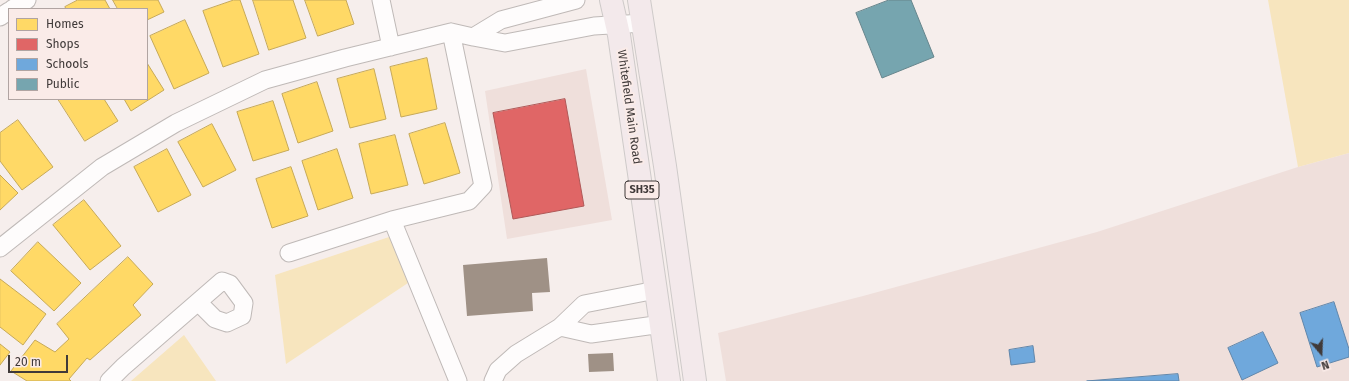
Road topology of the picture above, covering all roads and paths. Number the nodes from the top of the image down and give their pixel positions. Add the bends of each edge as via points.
1 (27, 0) edge
2 (381, 0) edge
3 (576, 0) edge
4 (611, 0) edge
5 (639, 0) edge
6 (14, 8) edge
7 (643, 23) junction
8 (615, 24) junction
9 (451, 32) junction
10 (473, 36) junction
11 (391, 47) junction
12 (392, 220) junction
13 (0, 248) edge
14 (289, 253) dead end
15 (656, 290) junction
16 (198, 302) dead end
17 (662, 324) junction
18 (560, 327) junction
19 (109, 381) edge
20 (458, 381) edge
21 (493, 381) edge
22 (669, 381) edge
23 (695, 381) edge

1 - 6 street
2 - 11 street
3 - 10 street via 501,20
4 - 8 main road, Whitefield Main Road / SH35
5 - 7 main road, SH35
7 - 8 street
7 - 23 main road, SH35 via 666,166
8 - 10 street via 505,43
8 - 15 main road, Whitefield Main Road / SH35 via 619,35
9 - 10 street
9 - 11 street
9 - 12 street via 483,186 469,201
11 - 13 street via 265,80 176,123 102,167
12 - 14 street
12 - 20 street
15 - 17 main road, Whitefield Main Road / SH35
15 - 18 street via 584,304
16 - 19 street
17 - 18 street via 591,334
17 - 22 main road, Whitefield Main Road / SH35
18 - 21 street via 516,354 498,370

